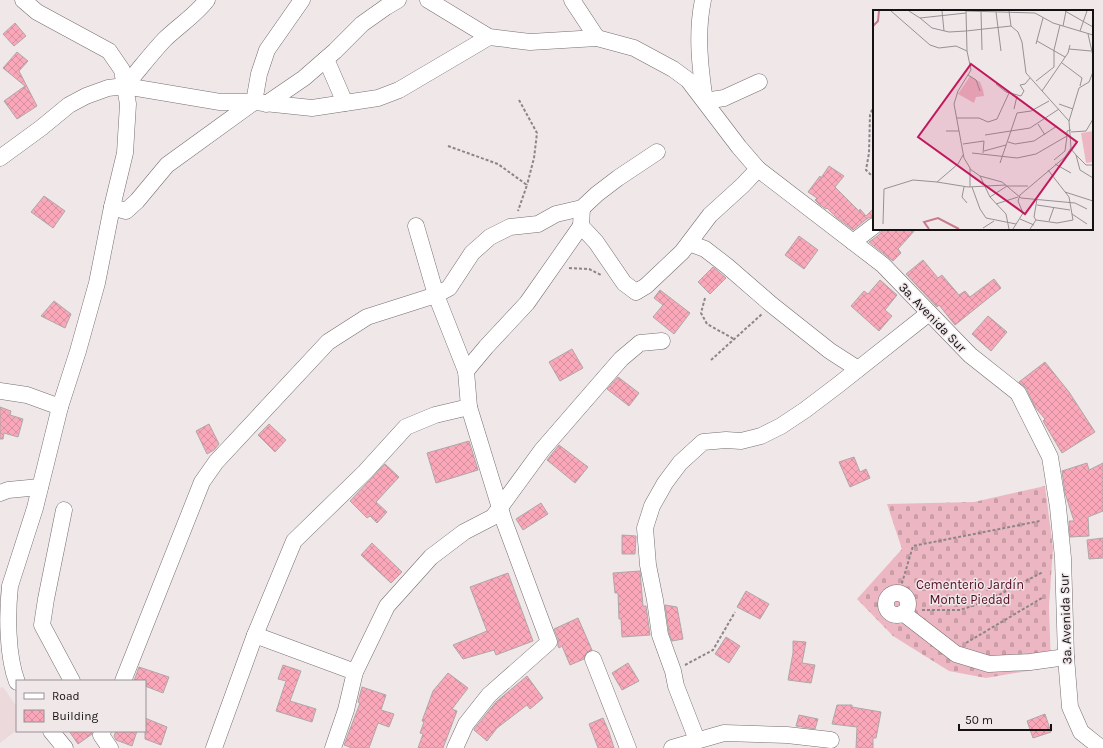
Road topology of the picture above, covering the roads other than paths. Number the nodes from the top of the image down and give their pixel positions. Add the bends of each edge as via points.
1 (23, 0) edge
2 (207, 0) edge
3 (302, 0) edge
4 (398, 0) edge
5 (428, 0) edge
6 (572, 0) edge
7 (703, 0) edge
8 (489, 37) junction
9 (597, 38) junction
10 (326, 59) junction
11 (759, 82) dead end
12 (125, 86) junction
13 (705, 101) junction
14 (346, 102) junction
15 (260, 103) junction
16 (657, 152) dead end
17 (0, 158) edge
18 (758, 169) junction
19 (112, 206) junction
20 (582, 208) junction
21 (416, 226) dead end
22 (581, 226) junction
23 (873, 227) edge
24 (853, 242) junction
25 (689, 243) junction
26 (436, 295) junction
27 (929, 313) junction
28 (662, 341) dead end
29 (858, 369) junction
30 (466, 371) junction
31 (0, 391) edge
32 (60, 407) junction
33 (469, 407) junction
34 (40, 488) junction
35 (0, 493) edge
36 (501, 508) junction
37 (64, 510) dead end
38 (899, 593) road end
39 (255, 635) junction
40 (1066, 657) junction
41 (593, 659) dead end
42 (355, 672) junction
43 (10, 673) edge
44 (71, 680) edge
45 (123, 680) edge
46 (52, 732) edge
47 (697, 740) junction
48 (830, 740) dead end
49 (65, 748) edge
50 (214, 748) edge
51 (333, 748) edge
52 (456, 748) edge
53 (628, 748) edge
54 (672, 748) edge
55 (1101, 748) edge

1 - 12 street via 37,12 110,51 122,70
2 - 12 street via 199,11 163,41
3 - 15 street via 268,50 260,74
4 - 10 street via 362,24
5 - 8 street
6 - 9 street
7 - 13 street via 700,13 700,65
8 - 9 street, 3a. Avenida Sur via 530,42
8 - 14 street via 399,90 378,98
9 - 13 street, 3a. Avenida Sur via 634,48 673,69 688,80
10 - 14 street
10 - 15 street via 304,78
11 - 13 street via 724,98
12 - 15 street via 220,102
12 - 17 street via 108,88 69,105
12 - 19 street via 128,104 125,153
13 - 18 street, 3a. Avenida Sur
14 - 15 street via 312,108
15 - 19 street via 167,165 137,201 126,210
16 - 20 street via 618,178
18 - 24 street, 3a. Avenida Sur
18 - 25 street via 710,215
19 - 32 street via 97,283
20 - 22 street
20 - 26 street via 556,214 538,224 510,227 490,237 472,253 449,288
21 - 26 street
22 - 25 street via 596,242 624,283 636,292 646,286
22 - 30 street via 526,303
23 - 24 street
24 - 27 street, 3a. Avenida Sur via 883,265
25 - 29 street via 705,249 728,266 830,351
26 - 30 street
26 - 45 street via 367,317 328,342 216,462 202,482
27 - 29 street
27 - 40 street, 3a. Avenida Sur via 970,355 1018,393 1050,457 1063,558
28 - 36 street via 640,343 621,359 542,450
29 - 47 street via 805,410 761,436 741,441 703,442 680,463 652,506 645,528 648,565 660,635
30 - 33 street
31 - 32 street via 27,395
32 - 34 street
33 - 36 street
33 - 39 street via 435,415 406,427 365,472 294,541
34 - 35 street
34 - 43 street via 10,586
36 - 42 street via 493,517 464,532 431,558 387,606
36 - 52 street via 549,642 489,695 466,724
37 - 44 street via 42,625
38 - 40 street via 889,596 886,603 888,610 897,615 905,611 956,654 989,664
39 - 42 street
39 - 50 street
40 - 55 street, 3a. Avenida Sur via 1070,707 1081,732
41 - 53 street
42 - 51 street
46 - 49 street
47 - 48 street via 724,732 780,734
47 - 54 street

